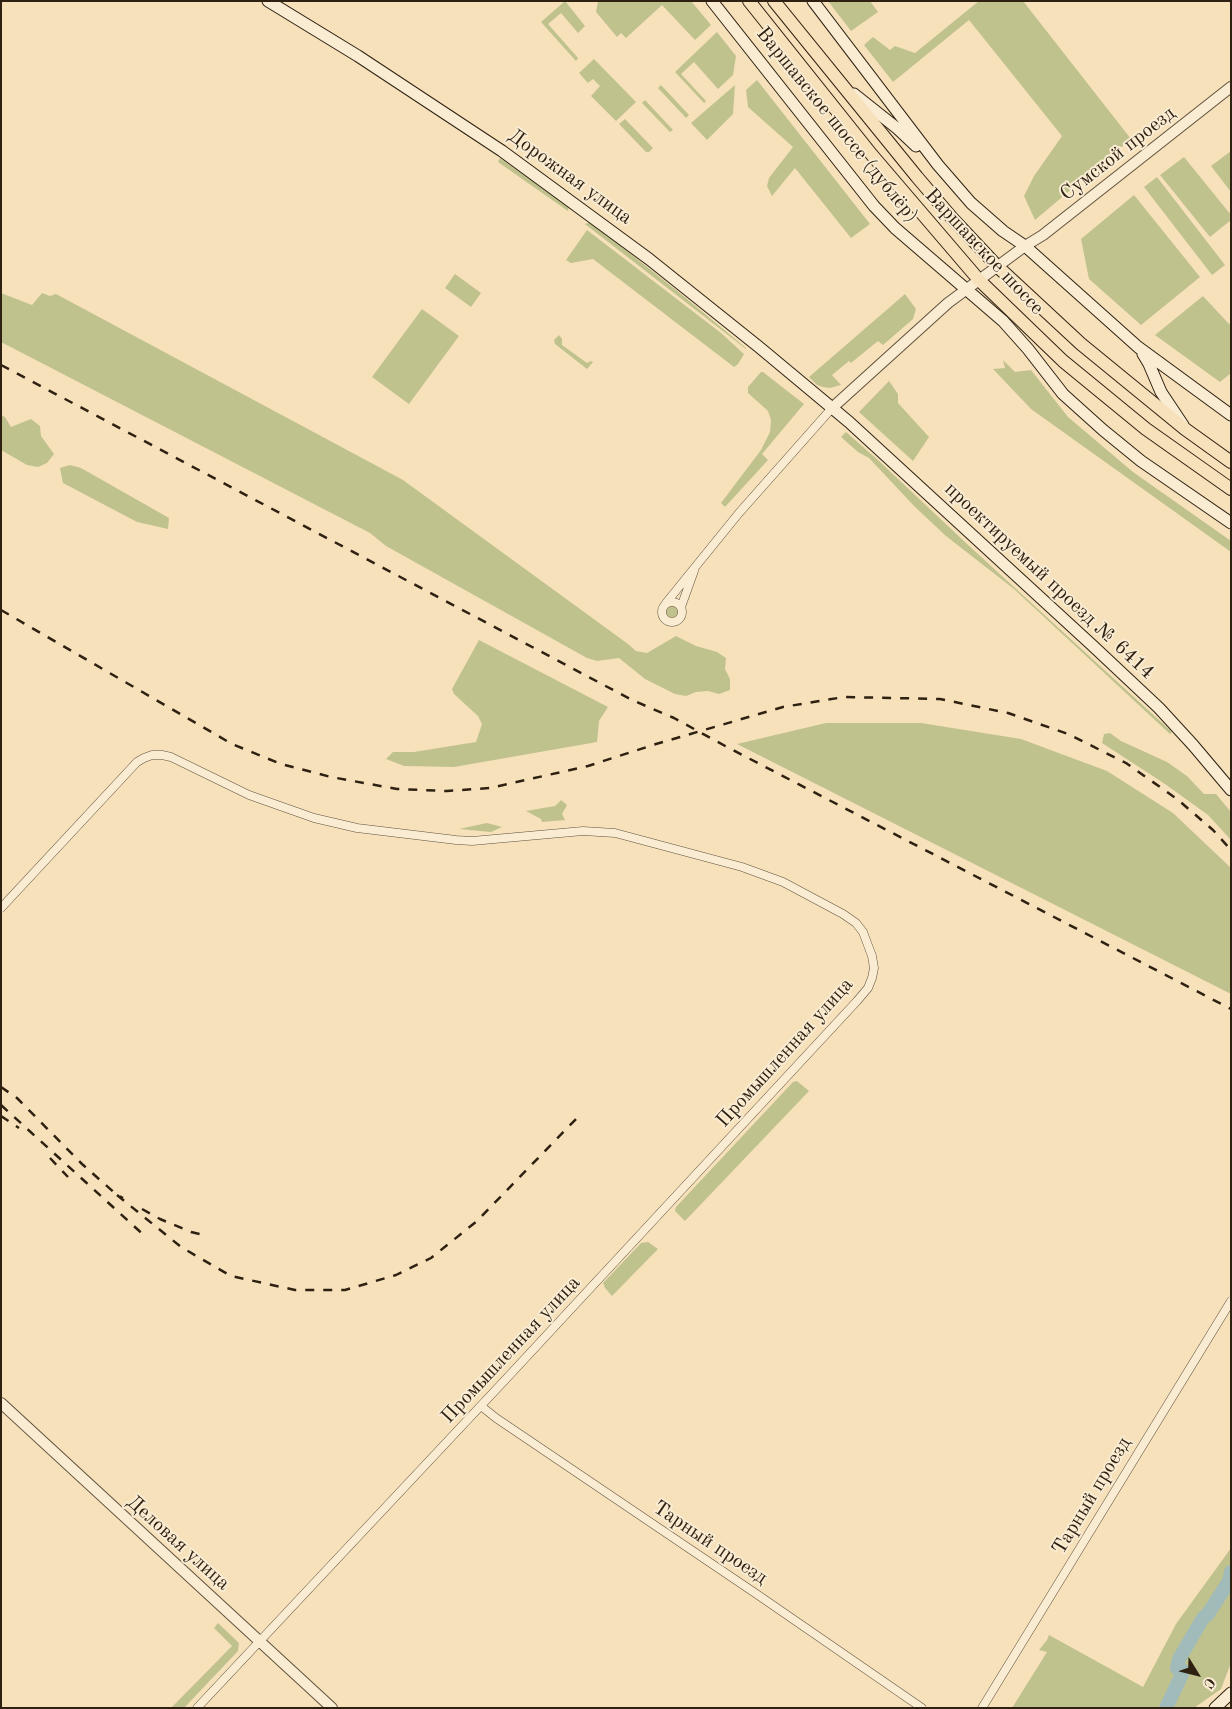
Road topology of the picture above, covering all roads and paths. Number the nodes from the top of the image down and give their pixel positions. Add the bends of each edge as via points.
1 (268, 1) edge
2 (713, 1) edge
3 (749, 1) edge
4 (774, 1) edge
5 (813, 1) edge
6 (842, 84) junction
7 (1231, 87) edge
8 (938, 165) junction
9 (1025, 246) junction
10 (998, 267) junction
11 (979, 280) junction
12 (967, 289) junction
13 (1138, 347) junction
14 (832, 408) junction
15 (1231, 415) edge
16 (1185, 429) junction
17 (1231, 462) edge
18 (1231, 489) edge
19 (1231, 523) edge
20 (696, 564) junction
21 (666, 603) junction
22 (681, 607) junction
23 (1231, 790) edge
24 (1, 908) edge
25 (1231, 1302) edge
26 (1, 1403) edge
27 (481, 1406) junction
28 (260, 1641) junction
29 (1231, 1693) edge
30 (197, 1708) edge
31 (332, 1708) edge
32 (922, 1708) edge
33 (982, 1708) edge
34 (1215, 1708) edge

1 - 14 main road, Дорожная улица via 428,101 583,210 649,258
2 - 12 main road, Варшавское шоссе (дублёр) via 874,206 914,246
3 - 11 main road, Варшавское шоссе via 872,155
4 - 6 main road, Варшавское шоссе
5 - 8 main road
6 - 8 main road
6 - 10 main road, Варшавское шоссе via 952,218
7 - 9 street, Сумской проезд
8 - 9 main road via 971,203
9 - 10 street, Сумской проезд
9 - 13 main road
10 - 11 street, Сумской проезд
10 - 16 main road, Варшавское шоссе via 1080,344
11 - 12 street, Сумской проезд
11 - 18 main road, Варшавское шоссе via 1063,361 1146,429
12 - 14 street, Сумской проезд
12 - 19 main road, Варшавское шоссе (дублёр) via 1028,349 1063,394 1103,430 1141,461
13 - 15 main road
13 - 16 main road via 1160,392
14 - 20 street
14 - 23 main road, проектируемый проезд № 6414 via 1146,696
16 - 17 main road, Варшавское шоссе
20 - 21 street
20 - 22 street
21 - 22 street via 676,602
21 - 22 street via 661,612 668,622 675,622 680,617
24 - 27 street, Промышленная улица via 137,762 152,755 162,755 249,795 314,818 357,828 472,841 583,831 614,833 771,877 856,923 870,948 874,968 868,988
25 - 33 street, Тарный проезд
26 - 28 street, Деловая улица
27 - 28 street, Промышленная улица
27 - 32 street, Тарный проезд
28 - 30 street, Промышленная улица
28 - 31 street, Деловая улица
29 - 34 main road

